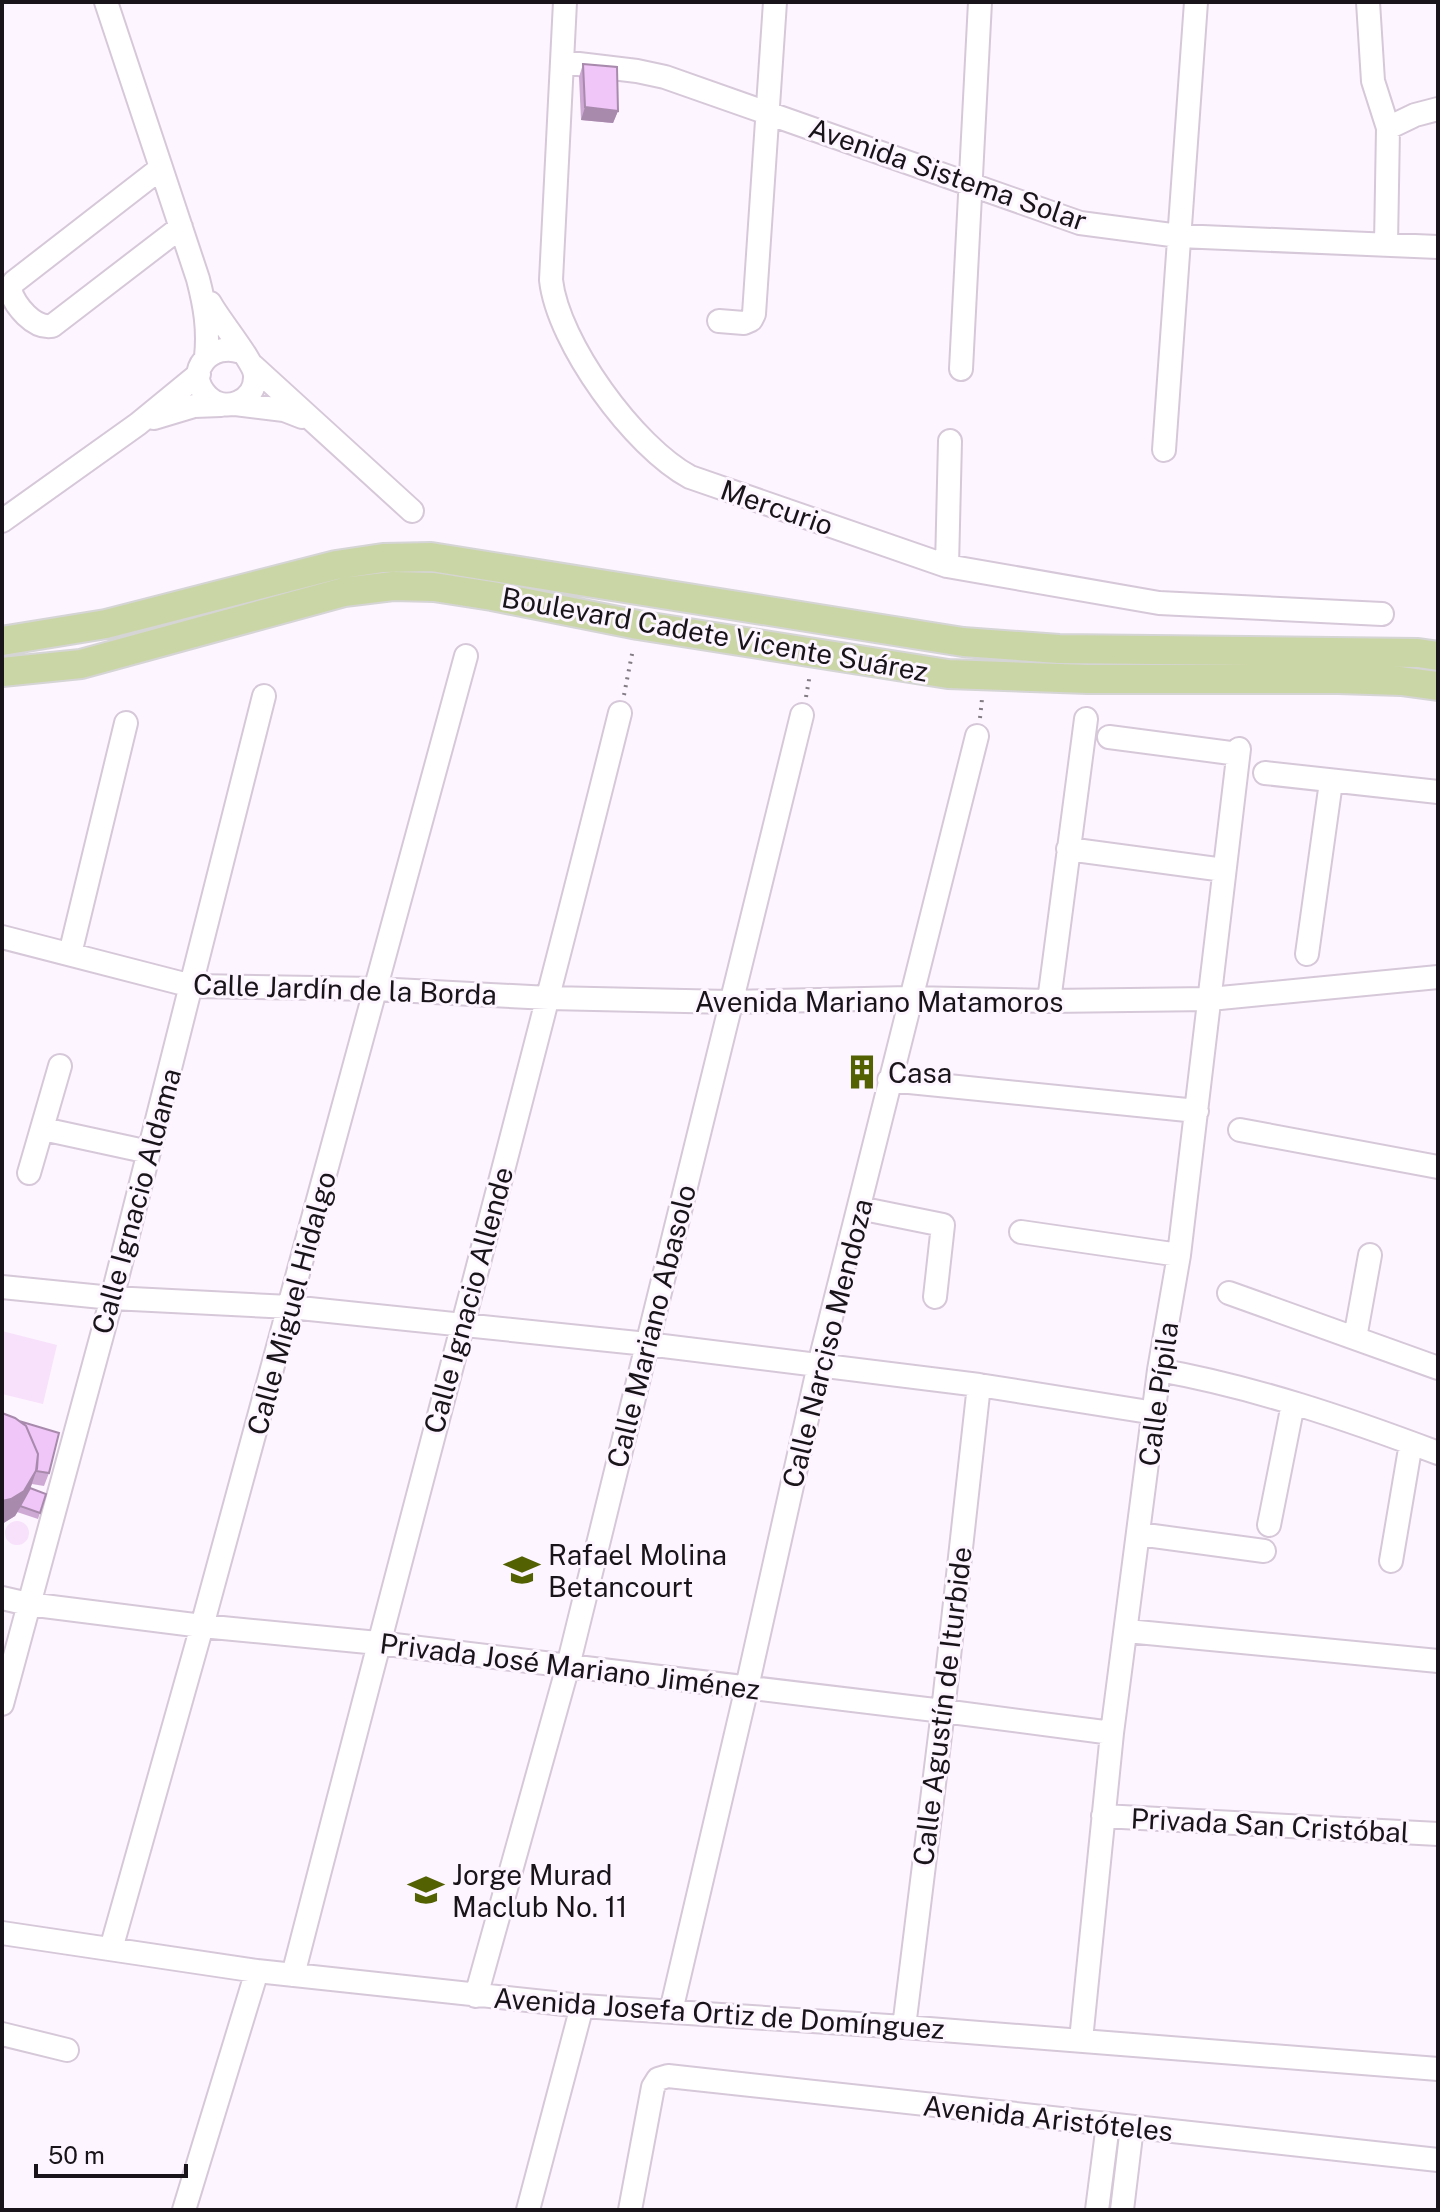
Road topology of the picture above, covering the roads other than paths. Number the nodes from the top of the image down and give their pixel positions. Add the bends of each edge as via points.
1 (106, 2) edge
2 (565, 2) edge
3 (775, 2) edge
4 (980, 2) edge
5 (1196, 2) edge
6 (1368, 2) edge
7 (562, 62) junction
8 (1438, 109) edge
9 (767, 113) junction
10 (1388, 128) junction
11 (161, 168) junction
12 (970, 184) junction
13 (181, 227) junction
14 (1179, 236) junction
15 (1386, 244) junction
16 (1438, 247) edge
17 (198, 279) junction
18 (719, 321) dead end
19 (247, 359) junction
20 (203, 365) junction
21 (961, 369) dead end
22 (228, 404) junction
23 (314, 422) junction
24 (138, 424) junction
25 (950, 441) dead end
26 (1164, 450) dead end
27 (412, 511) dead end
28 (2, 521) edge
29 (947, 566) junction
30 (1382, 614) dead end
31 (2, 641) edge
32 (466, 656) dead end
33 (1438, 656) edge
34 (2, 672) edge
35 (1438, 686) edge
36 (264, 696) dead end
37 (620, 713) road end
38 (802, 715) road end
39 (1086, 719) dead end
40 (126, 723) dead end
41 (977, 736) road end
42 (1109, 737) dead end
43 (1265, 773) dead end
44 (1331, 782) junction
45 (1438, 792) edge
46 (1068, 849) junction
47 (1224, 870) junction
48 (2, 937) edge
49 (70, 954) junction
50 (1307, 954) dead end
51 (1438, 977) edge
52 (192, 986) junction
53 (376, 989) junction
54 (549, 998) junction
55 (909, 998) junction
56 (1210, 999) junction
57 (1049, 1001) junction
58 (730, 1002) junction
59 (60, 1066) dead end
60 (889, 1080) junction
61 (1197, 1111) junction
62 (43, 1129) junction
63 (1240, 1130) dead end
64 (149, 1152) junction
65 (1438, 1167) edge
66 (29, 1173) dead end
67 (859, 1208) junction
68 (1021, 1232) dead end
69 (1179, 1255) junction
70 (1370, 1255) dead end
71 (2, 1287) edge
72 (1229, 1293) dead end
73 (935, 1297) dead end
74 (112, 1298) junction
75 (290, 1307) junction
76 (461, 1324) junction
77 (1355, 1338) junction
78 (647, 1344) junction
79 (819, 1365) junction
80 (1438, 1368) edge
81 (1159, 1370) junction
82 (979, 1385) junction
83 (1293, 1404) junction
84 (1155, 1413) junction
85 (1411, 1443) junction
86 (1438, 1453) edge
87 (1269, 1525) dead end
88 (1139, 1534) junction
89 (1264, 1551) dead end
90 (1391, 1561) dead end
91 (2, 1598) edge
92 (28, 1604) junction
93 (202, 1626) junction
94 (1127, 1631) junction
95 (378, 1643) junction
96 (1438, 1661) edge
97 (568, 1666) junction
98 (747, 1687) junction
99 (2, 1704) edge
100 (943, 1711) junction
101 (1112, 1733) junction
102 (1103, 1816) junction
103 (1438, 1834) edge
104 (2, 1933) edge
105 (111, 1949) junction
106 (257, 1971) junction
107 (293, 1975) junction
108 (476, 1996) junction
109 (582, 2006) junction
110 (671, 2011) junction
111 (904, 2027) junction
112 (2, 2034) edge
113 (1081, 2040) junction
114 (67, 2050) dead end
115 (1438, 2069) edge
116 (1108, 2124) junction
117 (1132, 2127) junction
118 (1438, 2160) edge
119 (184, 2210) edge
120 (528, 2210) edge
121 (630, 2210) edge
122 (1097, 2210) edge
123 (1122, 2210) edge

1 - 11 street
2 - 7 street, Mercurio
3 - 9 street
4 - 12 street
5 - 14 street
6 - 10 street via 1373,81
7 - 9 street, Avenida Sistema Solar via 665,77
7 - 29 street, Mercurio via 553,297 607,401 671,467 690,477
8 - 10 street
9 - 12 street, Avenida Sistema Solar
9 - 18 street via 754,314 744,323
10 - 15 street
11 - 13 street
11 - 13 street via 14,282 13,299 36,324 52,326
12 - 14 street, Avenida Sistema Solar via 1080,223
12 - 21 street
13 - 17 street
14 - 15 street, Avenida Sistema Solar
14 - 26 street
15 - 16 street, Avenida Sistema Solar
17 - 19 street
17 - 20 street via 209,334
19 - 20 street via 223,349
19 - 22 street via 255,375 250,393
19 - 23 street
20 - 22 street via 203,392
20 - 24 street
22 - 23 street via 284,410
22 - 24 street via 194,406
23 - 27 street
24 - 28 street
25 - 29 street
29 - 30 street, Mercurio via 1159,603
31 - 33 main road, Boulevard Cadete Vicente Suárez via 106,624 336,565 431,557 963,642 1059,649
32 - 53 street, Calle Miguel Hidalgo
34 - 35 main road, Boulevard Cadete Vicente Suárez via 81,664 344,592 393,586 434,587 912,670 985,677 1338,679
36 - 52 street, Calle Ignacio Aldama
37 - 54 street, Calle Ignacio Allende
38 - 58 street, Calle Mariano Abasolo
39 - 46 street
40 - 49 street
41 - 55 street, Calle Narciso Mendoza
42 - 47 street, Calle Pípila via 1238,751
43 - 44 street
44 - 45 street
44 - 50 street
46 - 47 street
46 - 57 street
47 - 56 street, Calle Pípila
48 - 49 street, Calle Jardín de la Borda
49 - 52 street, Calle Jardín de la Borda
51 - 56 street, Avenida Mariano Matamoros
52 - 53 street, Calle Jardín de la Borda
52 - 64 street, Calle Ignacio Aldama
53 - 54 street, Calle Jardín de la Borda
53 - 75 street, Calle Miguel Hidalgo
54 - 58 street, Avenida Mariano Matamoros
54 - 76 street, Calle Ignacio Allende
55 - 57 street, Avenida Mariano Matamoros
55 - 58 street, Avenida Mariano Matamoros
55 - 60 street, Calle Narciso Mendoza
56 - 57 street, Avenida Mariano Matamoros
56 - 61 street, Calle Pípila
58 - 78 street, Calle Mariano Abasolo
59 - 62 street
60 - 61 street
60 - 67 street, Calle Narciso Mendoza
61 - 69 street, Calle Pípila
62 - 64 street
62 - 66 street
63 - 65 street
64 - 74 street, Calle Ignacio Aldama
67 - 73 street via 943,1225
67 - 79 street, Calle Narciso Mendoza
68 - 69 street
69 - 81 street, Calle Pípila
70 - 77 street
71 - 74 street
72 - 77 street
74 - 75 street
74 - 92 street, Calle Ignacio Aldama
75 - 76 street
75 - 93 street, Calle Miguel Hidalgo
76 - 78 street
76 - 95 street, Calle Ignacio Allende
77 - 80 street
78 - 79 street
78 - 97 street, Calle Mariano Abasolo
79 - 82 street
79 - 98 street, Calle Narciso Mendoza
81 - 83 street
81 - 84 street, Calle Pípila
82 - 84 street
82 - 100 street, Calle Agustín de Iturbide
83 - 85 street
83 - 87 street
84 - 88 street, Calle Pípila
85 - 86 street
85 - 90 street
88 - 89 street
88 - 94 street, Calle Pípila
91 - 92 street, Privada José Mariano Jiménez
92 - 93 street, Privada José Mariano Jiménez
92 - 99 street, Calle Ignacio Aldama
93 - 95 street, Privada José Mariano Jiménez
93 - 105 street, Calle Miguel Hidalgo
94 - 96 street
94 - 101 street, Calle Pípila
95 - 97 street, Privada José Mariano Jiménez
95 - 107 street, Calle Ignacio Allende
97 - 98 street, Privada José Mariano Jiménez
97 - 108 street, Calle Mariano Abasolo
98 - 100 street, Privada José Mariano Jiménez
98 - 110 street, Calle Narciso Mendoza
100 - 101 street, Privada José Mariano Jiménez
100 - 111 street, Calle Agustín de Iturbide
101 - 102 street, Calle Pípila
102 - 103 street, Privada San Cristóbal
102 - 113 street, Calle Pípila
104 - 105 street, Avenida Josefa Ortiz de Domínguez
105 - 106 street, Avenida Josefa Ortiz de Domínguez
106 - 107 street, Avenida Josefa Ortiz de Domínguez
106 - 119 street
107 - 108 street, Avenida Josefa Ortiz de Domínguez
108 - 109 street, Avenida Josefa Ortiz de Domínguez
109 - 110 street, Avenida Josefa Ortiz de Domínguez
109 - 120 street
110 - 111 street, Avenida Josefa Ortiz de Domínguez
111 - 113 street, Avenida Josefa Ortiz de Domínguez
112 - 114 street
113 - 115 street, Avenida Josefa Ortiz de Domínguez
116 - 117 street, Avenida Aristóteles
116 - 121 street, Avenida Aristóteles via 668,2076 653,2087
116 - 122 street
117 - 118 street, Avenida Aristóteles
117 - 123 street

